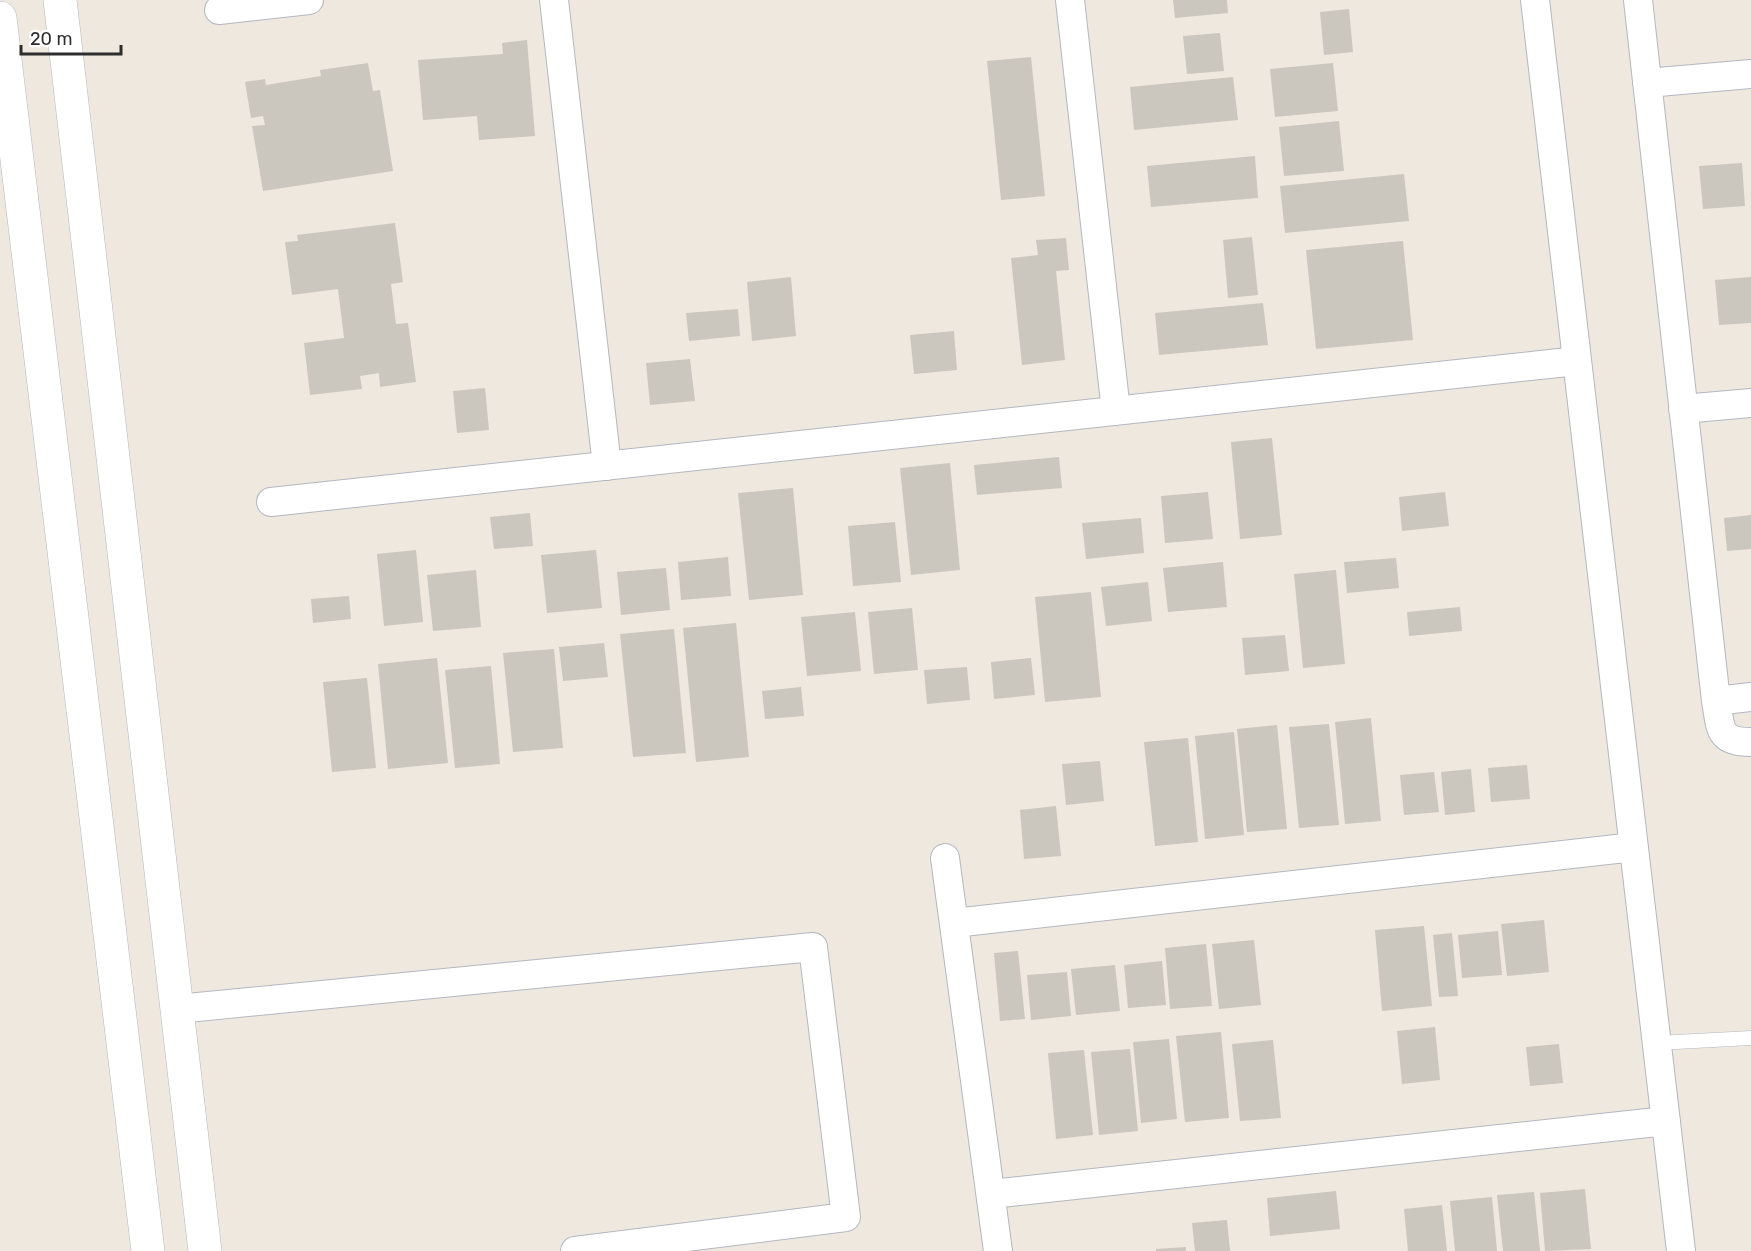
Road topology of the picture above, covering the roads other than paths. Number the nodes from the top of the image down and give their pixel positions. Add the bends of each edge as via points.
1 (60, 0) edge
2 (309, 0) edge
3 (554, 0) edge
4 (1070, 0) edge
5 (1535, 0) edge
6 (1638, 0) edge
7 (219, 10) dead end
8 (0, 18) edge
9 (1751, 74) edge
10 (1647, 83) junction
11 (1577, 361) junction
12 (1751, 402) edge
13 (1683, 409) junction
14 (1116, 411) junction
15 (607, 466) junction
16 (271, 502) dead end
17 (1751, 698) edge
18 (1716, 701) junction
19 (1751, 742) edge
20 (1634, 847) junction
21 (945, 858) dead end
22 (954, 923) junction
23 (177, 1009) junction
24 (1751, 1038) edge
25 (1657, 1043) junction
26 (1666, 1121) junction
27 (991, 1194) junction
28 (148, 1251) edge
29 (205, 1251) edge
30 (575, 1251) edge
31 (998, 1251) edge
32 (1681, 1251) edge

1 - 23 street
2 - 7 street
3 - 15 street
4 - 14 street
5 - 11 street
6 - 10 street
8 - 28 street
9 - 10 street
10 - 13 street
11 - 14 street
11 - 20 street
12 - 13 street
13 - 18 street
14 - 15 street
15 - 16 street
17 - 18 street
18 - 19 street via 1722,732 1733,742
20 - 22 street
20 - 25 street
21 - 22 street
22 - 27 street
23 - 29 street
23 - 30 street via 813,947 846,1217
24 - 25 lane
25 - 26 street
26 - 27 street
26 - 32 street
27 - 31 street

